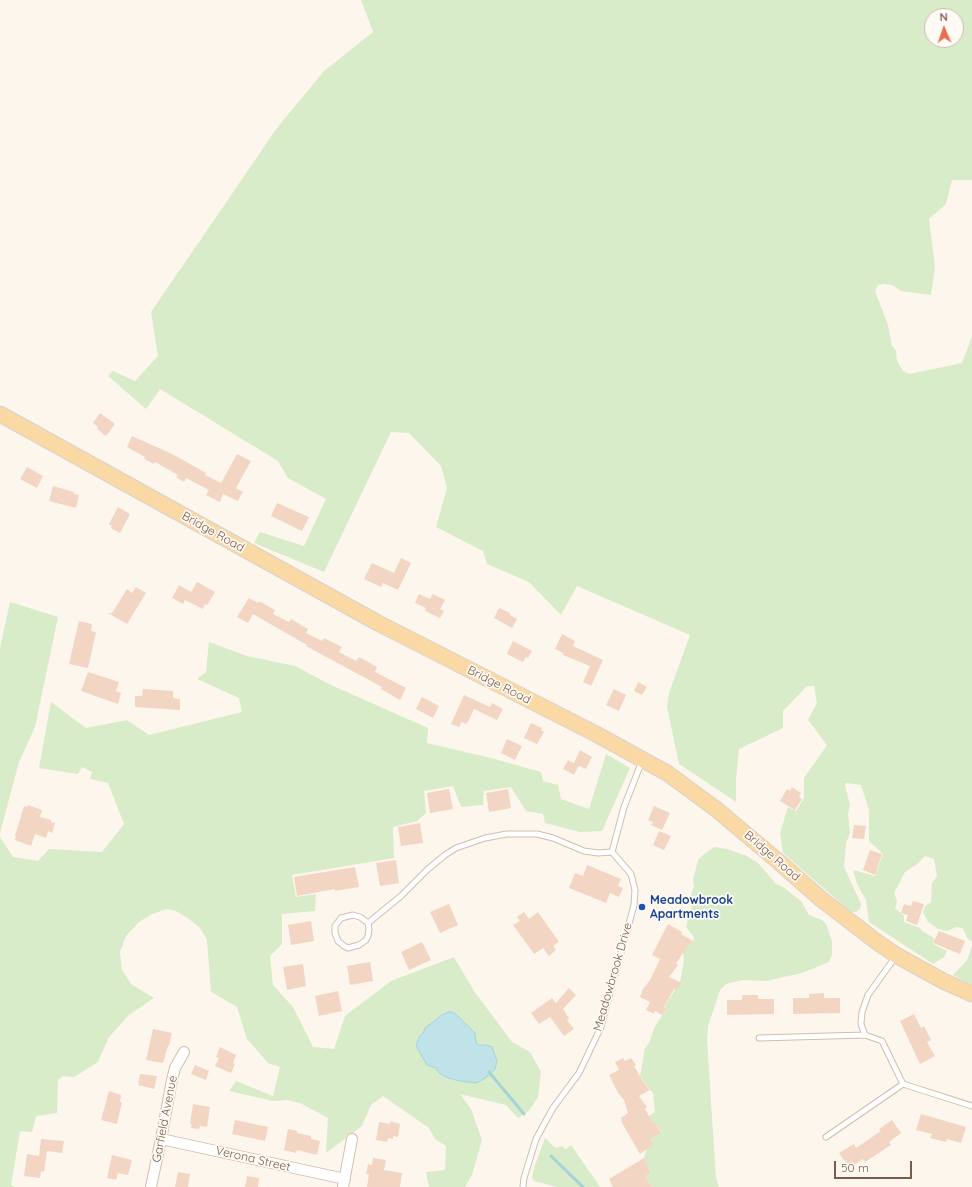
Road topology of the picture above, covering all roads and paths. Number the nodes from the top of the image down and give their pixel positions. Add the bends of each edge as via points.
1 (0, 414) edge
2 (643, 759) junction
3 (612, 852) junction
4 (368, 922) junction
5 (896, 955) junction
6 (972, 994) edge
7 (865, 1035) junction
8 (759, 1038) dead end
9 (184, 1052) dead end
10 (903, 1084) junction
11 (972, 1106) edge
12 (826, 1137) dead end
13 (162, 1139) junction
14 (352, 1139) dead end
15 (344, 1183) edge
16 (151, 1187) edge
17 (523, 1187) edge

1 - 2 main road, Bridge Road via 378,623
2 - 3 lane via 624,807
2 - 5 main road, Bridge Road via 711,805 821,898
3 - 4 lane via 584,851 537,834 508,834 484,838 456,848 445,855 401,896
3 - 17 lane, Meadowbrook Drive via 631,874 634,905 601,1027 579,1073 553,1108 536,1139
4 - 4 lane via 353,915 341,918 335,926 338,941 348,948 359,945 368,936
5 - 6 main road, Bridge Road
5 - 7 lane via 868,995 861,1024
7 - 8 lane
7 - 10 lane via 882,1041
9 - 13 street, Garfield Avenue via 172,1079
10 - 11 lane
10 - 12 lane
13 - 15 street, Verona Street via 291,1168
13 - 16 street, Garfield Avenue
14 - 15 street

